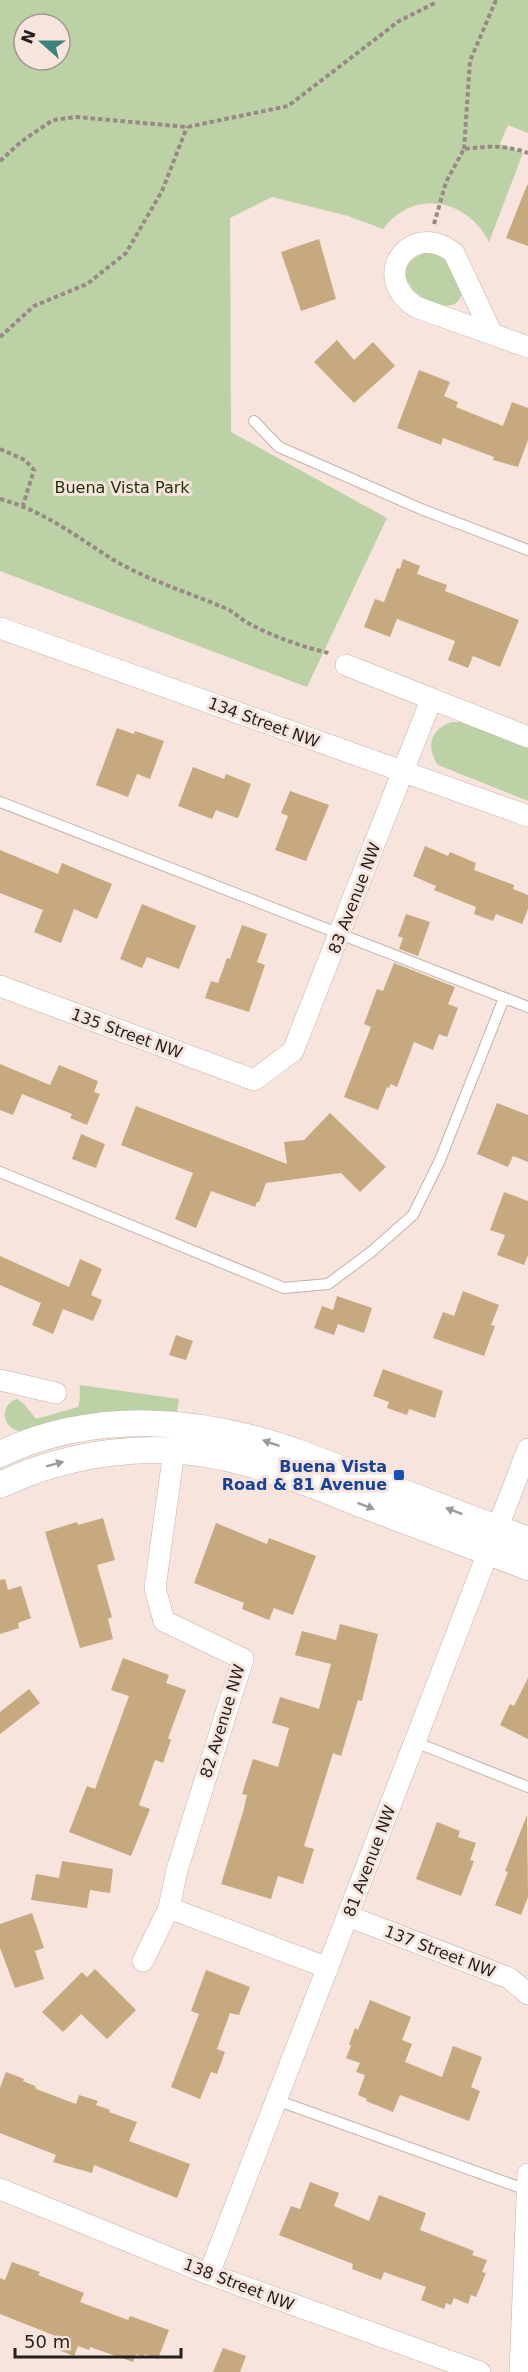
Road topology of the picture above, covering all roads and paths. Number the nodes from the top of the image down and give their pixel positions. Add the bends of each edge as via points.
1 (435, 0) edge
2 (496, 0) edge
3 (187, 127) junction
4 (464, 149) junction
5 (528, 153) edge
6 (0, 161) edge
7 (428, 242) junction
8 (491, 332) junction
9 (0, 337) edge
10 (528, 347) edge
11 (254, 421) dead end
12 (0, 450) edge
13 (0, 500) edge
14 (23, 505) junction
15 (528, 550) edge
16 (0, 628) edge
17 (346, 665) joint
18 (431, 700) junction
19 (528, 737) edge
20 (403, 772) junction
21 (0, 802) edge
22 (528, 816) edge
23 (340, 933) junction
24 (0, 986) edge
25 (504, 998) junction
26 (528, 1007) edge
27 (254, 1080) joint
28 (0, 1172) edge
29 (0, 1380) edge
30 (56, 1393) dead end
31 (1, 1450) edge
32 (174, 1451) junction
33 (527, 1456) edge
34 (7, 1482) edge
35 (498, 1528) junction
36 (528, 1540) edge
37 (488, 1553) junction
38 (528, 1568) edge
39 (415, 1742) junction
40 (528, 1787) edge
41 (169, 1908) junction
42 (348, 1916) junction
43 (143, 1960) dead end
44 (328, 1968) junction
45 (528, 1994) edge
46 (276, 2100) junction
47 (528, 2182) edge
48 (0, 2188) edge
49 (209, 2274) junction
50 (480, 2372) edge
51 (520, 2372) edge

1 - 3 path via 399,21 288,106
2 - 4 path via 470,61
3 - 6 path via 77,117 53,120
3 - 9 path via 162,192 126,252 87,285 34,306
4 - 5 path via 491,145
4 - 7 path via 446,182
7 - 8 street via 446,246 454,253
7 - 8 street via 415,244 399,258 395,279 403,298 416,307
8 - 10 street
11 - 15 lane via 279,447 421,509
12 - 14 path via 25,460 34,470
13 - 14 path
14 - 17 path via 115,560 228,609 286,640 334,654
16 - 20 street, 134 Street NW
17 - 18 street
18 - 19 street
18 - 20 street, 83 Avenue NW
20 - 22 street, 134 Street NW
20 - 23 street, 83 Avenue NW
21 - 23 lane
23 - 25 lane
23 - 27 street, 83 Avenue NW via 293,1051
24 - 27 street, 135 Street NW
25 - 26 lane
25 - 28 lane via 440,1160 413,1215 328,1284 284,1288
29 - 30 street
31 - 34 street
35 -> 31 street via 279,1445 215,1429 121,1424 61,1433
34 -> 32 street via 55,1464 109,1453
32 -> 37 street via 227,1458 286,1475
32 - 41 street, 82 Avenue NW via 155,1588 164,1621 243,1659 177,1870
33 - 35 street, 81 Avenue NW
35 - 36 street
35 - 37 street, 81 Avenue NW
37 - 38 street
37 - 39 street, 81 Avenue NW
39 - 40 lane
39 - 42 street, 81 Avenue NW
41 - 43 street, 82 Avenue NW
41 - 44 street
42 - 44 street, 81 Avenue NW
42 - 45 street, 137 Street NW via 509,1978
44 - 46 street, 81 Avenue NW
46 - 47 lane
46 - 49 street, 81 Avenue NW
47 - 51 street
48 - 49 street, 138 Street NW
49 - 50 street, 138 Street NW

